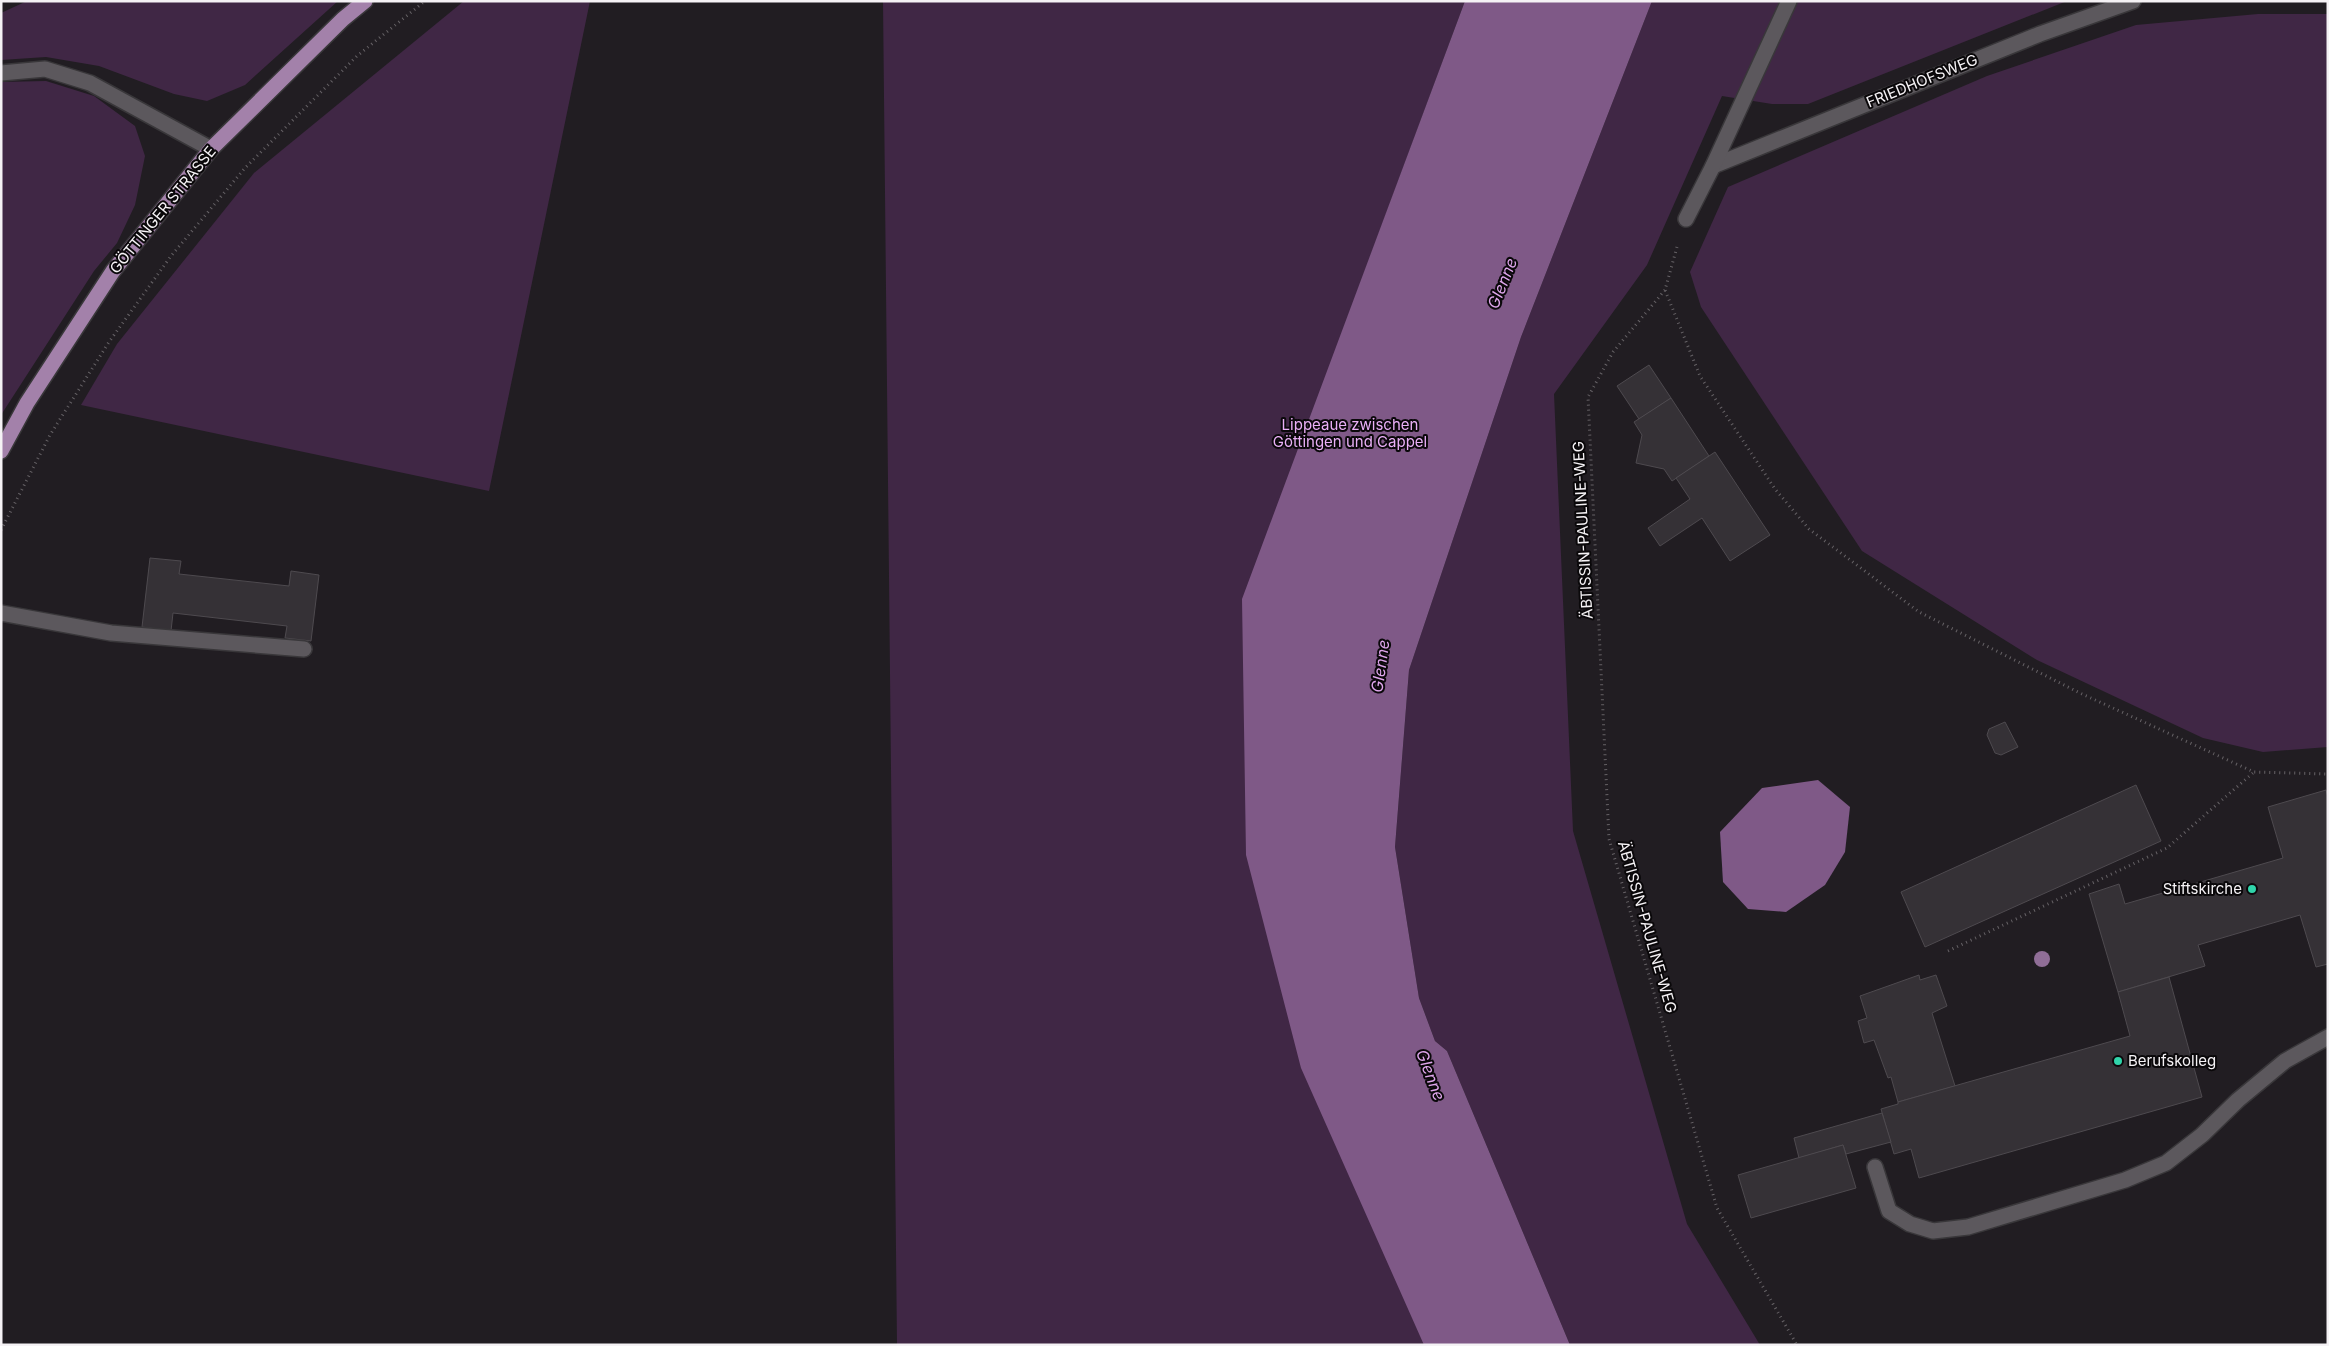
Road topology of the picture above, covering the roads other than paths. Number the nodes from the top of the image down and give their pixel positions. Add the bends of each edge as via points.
1 (365, 1) edge
2 (1788, 1) edge
3 (2133, 1) edge
4 (1, 73) edge
5 (210, 149) junction
6 (1713, 166) junction
7 (1686, 219) road end
8 (1, 451) edge
9 (1, 613) edge
10 (304, 649) dead end
11 (2328, 1036) edge
12 (1875, 1167) dead end

1 - 5 main road, GÖTTINGER STRASSE
2 - 6 street
3 - 6 street, FRIEDHOFSWEG via 2040,34
4 - 5 street via 45,68 90,83
5 - 8 main road, GÖTTINGER STRASSE via 113,271 27,403
6 - 7 street
9 - 10 street via 111,633
11 - 12 street via 2285,1060 2202,1135 2166,1162 2125,1180 1968,1228 1933,1231 1910,1224 1890,1211

